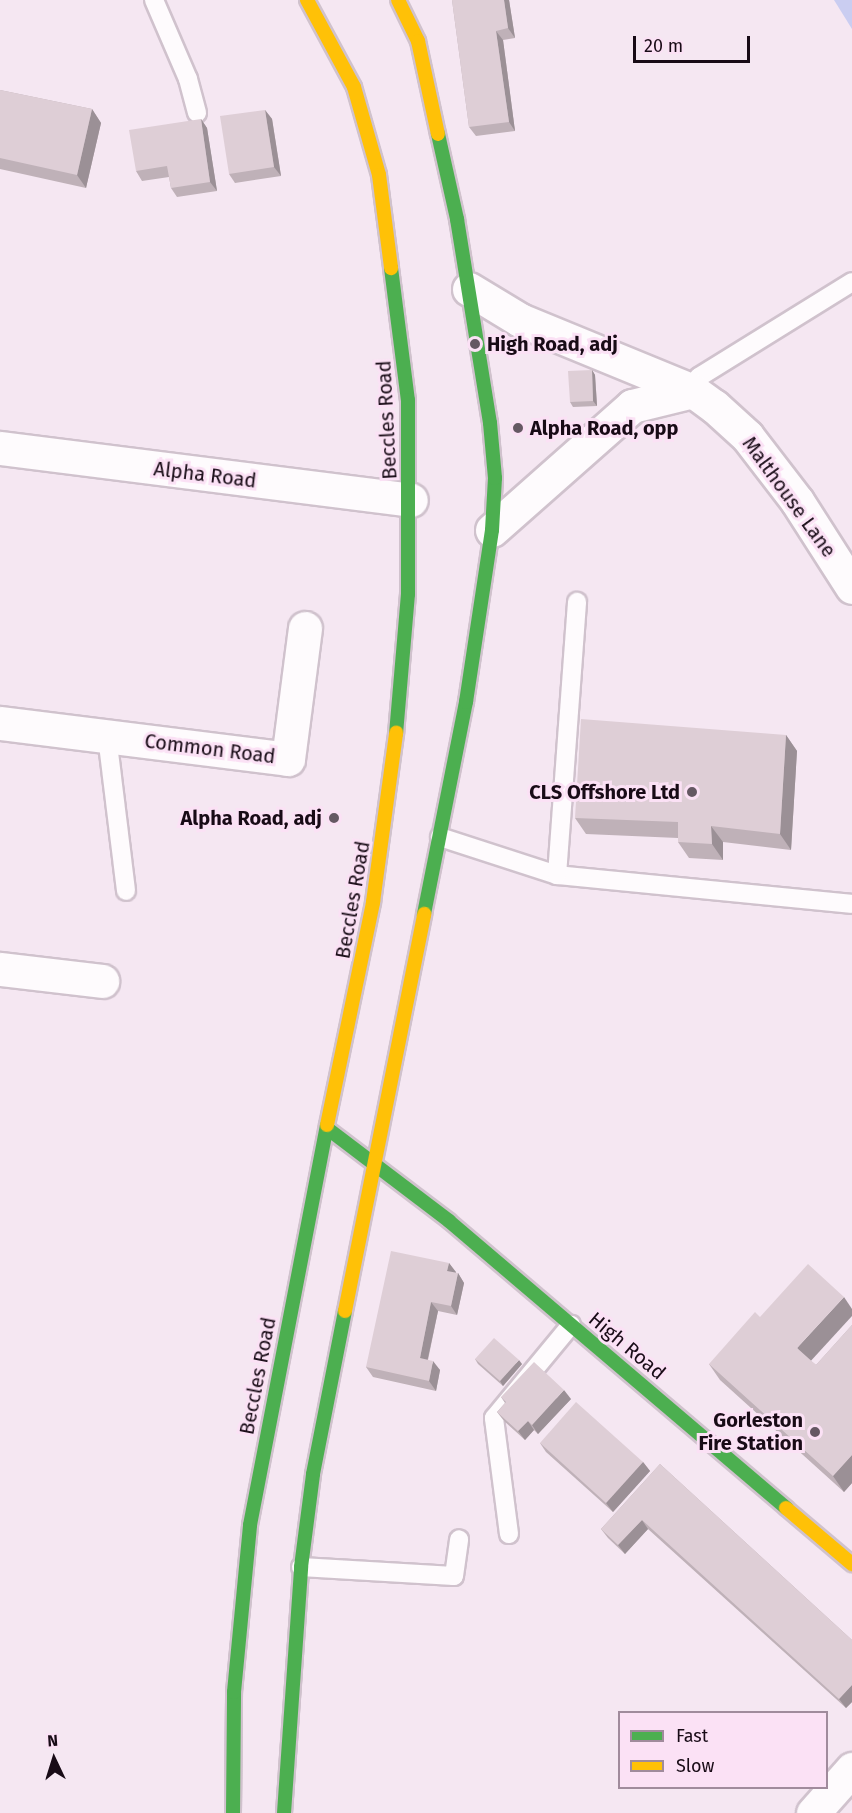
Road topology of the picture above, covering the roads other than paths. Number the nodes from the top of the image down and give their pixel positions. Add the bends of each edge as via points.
1 (154, 0) edge
2 (307, 0) edge
3 (398, 0) edge
4 (414, 0) edge
5 (418, 41) junction
6 (197, 112) dead end
7 (852, 282) edge
8 (469, 289) junction
9 (693, 391) junction
10 (0, 448) edge
11 (411, 500) junction
12 (492, 530) junction
13 (852, 587) edge
14 (577, 602) dead end
15 (305, 628) dead end
16 (0, 723) edge
17 (107, 736) junction
18 (440, 837) junction
19 (557, 874) junction
20 (126, 891) dead end
21 (852, 904) edge
22 (0, 969) edge
23 (102, 981) dead end
24 (328, 1129) junction
25 (375, 1161) junction
26 (571, 1325) junction
27 (509, 1534) dead end
28 (459, 1539) dead end
29 (852, 1564) edge
30 (301, 1567) junction
31 (852, 1769) edge
32 (233, 1813) edge
33 (284, 1813) edge
34 (813, 1813) edge

1 - 6 lane via 188,79
2 - 11 street, Beccles Road via 354,87 379,175 408,400
3 - 5 street
4 - 5 street
5 - 8 street via 438,120
7 - 9 lane via 699,377
8 - 9 street, Malthouse Lane via 520,320
8 - 12 street via 490,423 495,478
9 - 12 street via 632,406
9 - 13 street, Malthouse Lane via 747,436 797,501
10 - 11 street, Alpha Road
11 - 24 street, Beccles Road via 407,606 392,782 350,1029
12 - 18 street via 483,603
14 - 19 lane
15 - 17 street, Common Road via 288,759
16 - 17 street, Common Road
17 - 20 lane
18 - 19 lane
18 - 25 street
19 - 21 lane
22 - 23 street
24 - 25 street, High Road
24 - 32 street, Beccles Road via 281,1351 250,1525 234,1692
25 - 26 street, High Road
25 - 30 street via 332,1371
26 - 27 lane via 494,1418
26 - 29 street, High Road
28 - 30 lane via 454,1576
30 - 33 street
31 - 34 street

